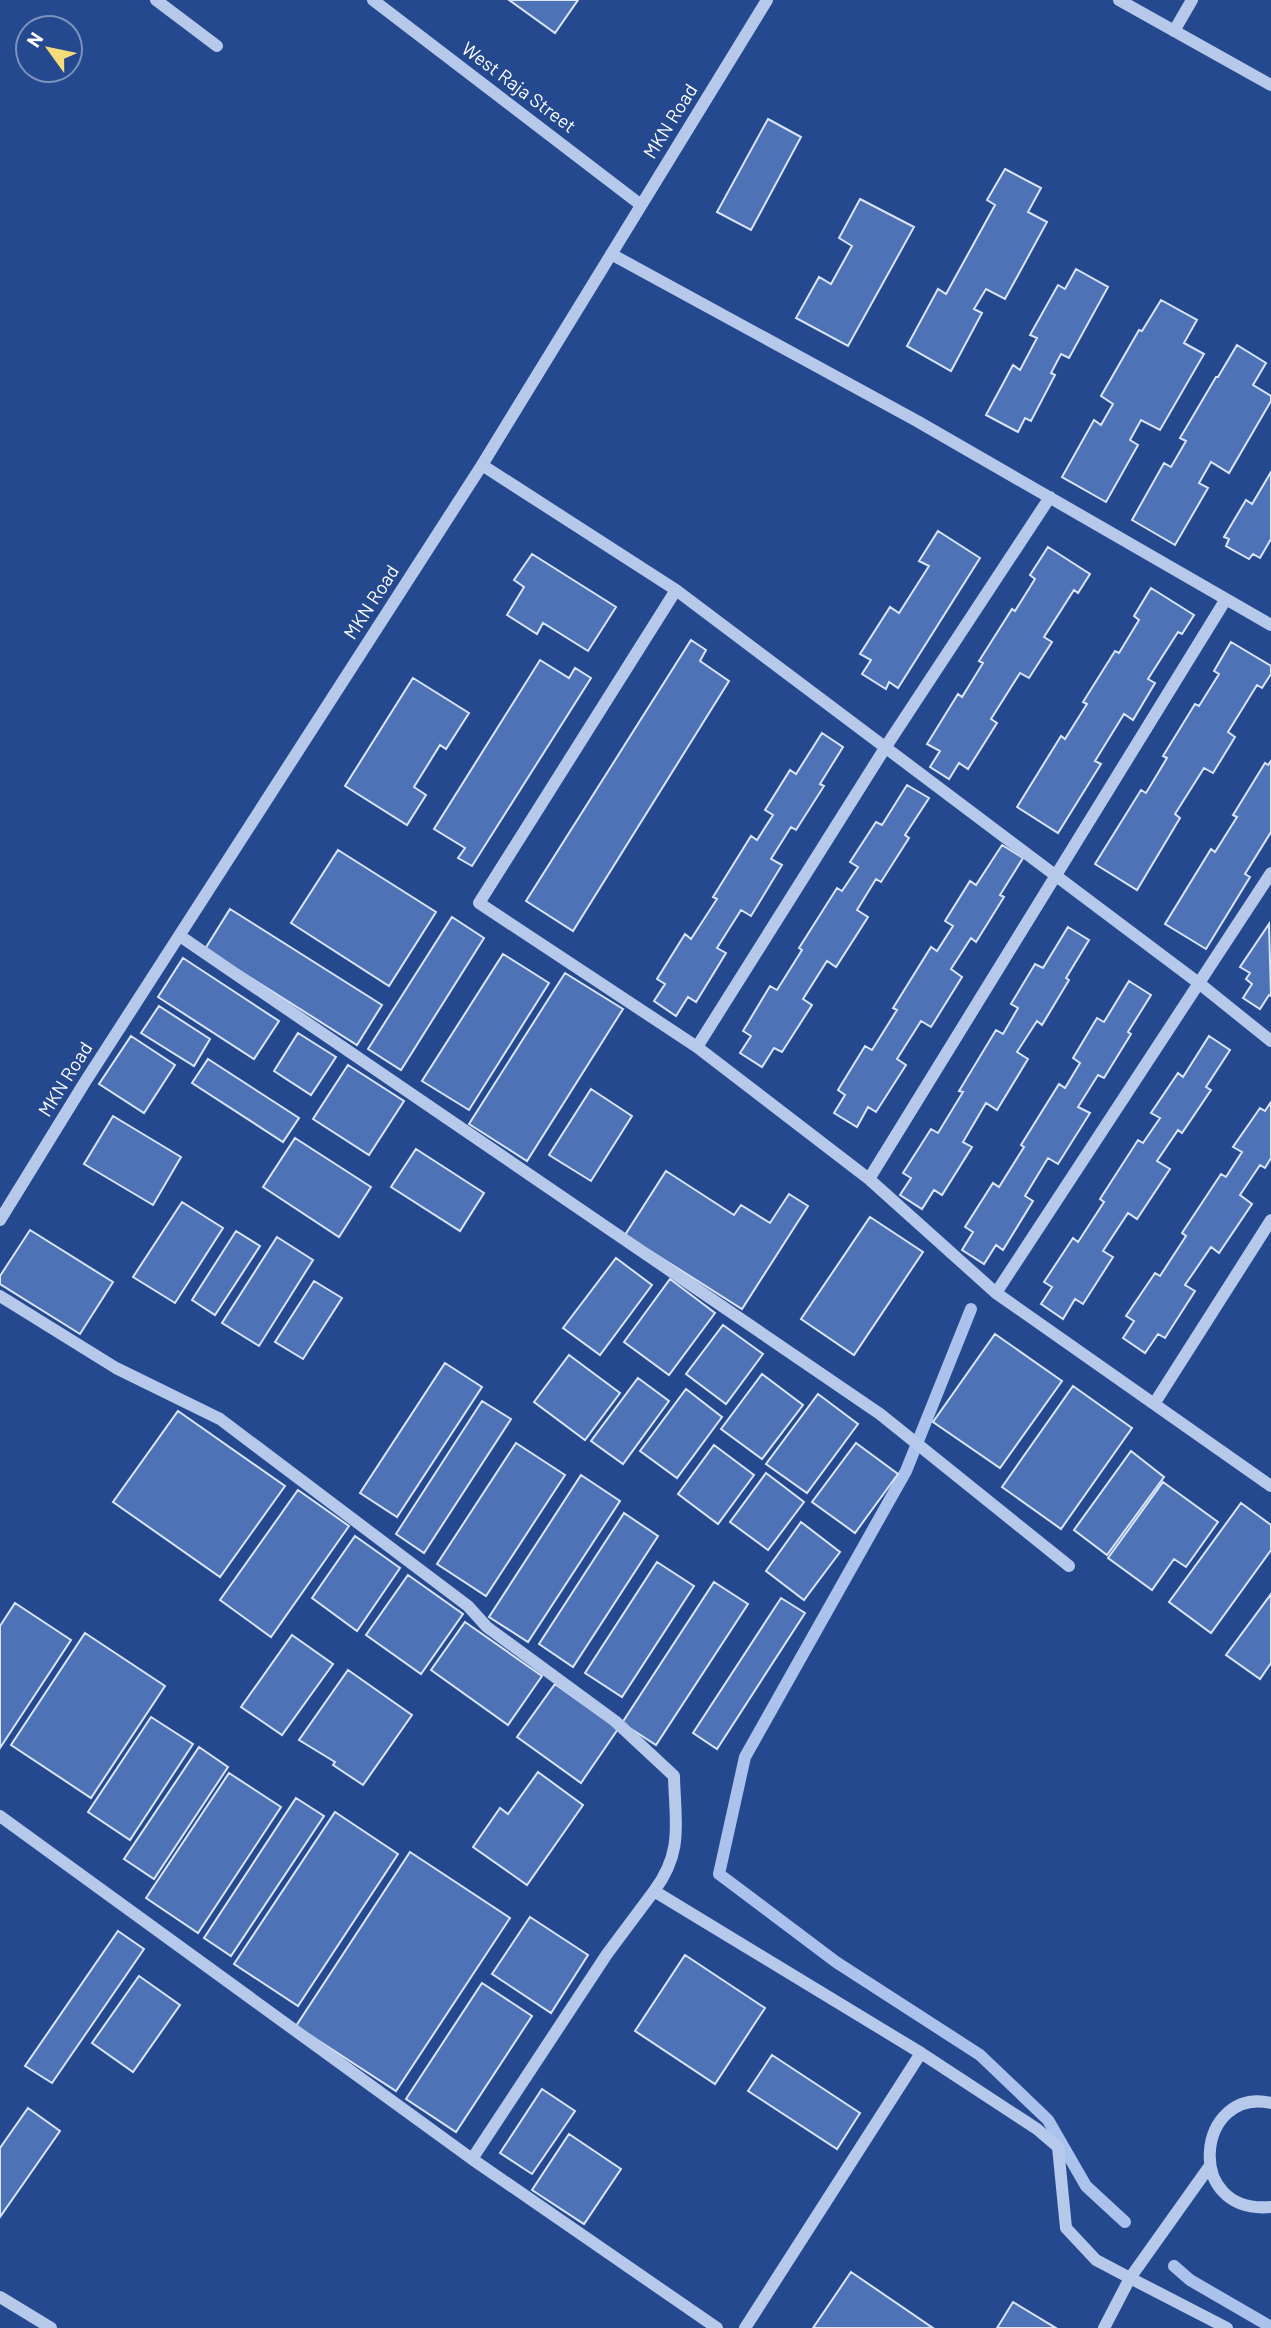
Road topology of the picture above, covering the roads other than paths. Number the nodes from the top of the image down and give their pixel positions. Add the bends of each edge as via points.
1 (156, 0) edge
2 (373, 0) edge
3 (767, 0) edge
4 (1119, 0) edge
5 (1192, 0) edge
6 (1174, 31) junction
7 (217, 47) dead end
8 (1271, 85) edge
9 (641, 205) junction
10 (611, 254) junction
11 (482, 465) junction
12 (1050, 497) junction
13 (676, 590) junction
14 (1226, 599) junction
15 (1271, 625) edge
16 (885, 748) junction
17 (1271, 873) edge
18 (1056, 875) junction
19 (180, 936) junction
20 (1200, 984) junction
21 (1271, 1041) edge
22 (697, 1047) junction
23 (869, 1180) junction
24 (0, 1220) edge
25 (1271, 1220) edge
26 (996, 1293) junction
27 (0, 1296) edge
28 (1154, 1404) junction
29 (1271, 1486) edge
30 (1069, 1566) dead end
31 (0, 1816) edge
32 (653, 1891) junction
33 (921, 2053) junction
34 (1271, 2103) edge
35 (472, 2159) junction
36 (1209, 2167) junction
37 (1271, 2207) edge
38 (1130, 2278) junction
39 (0, 2297) edge
40 (51, 2328) edge
41 (717, 2328) edge
42 (745, 2328) edge
43 (1104, 2328) edge
44 (1227, 2328) edge

1 - 7 street
2 - 9 street, West Raja Street
3 - 9 street, MKN Road
4 - 6 street
5 - 6 street
6 - 8 street
9 - 10 street, MKN Road
10 - 11 street, MKN Road
10 - 12 street
11 - 13 street
11 - 19 street, MKN Road
12 - 14 street
12 - 16 street
13 - 16 street
13 - 22 street via 479,903
14 - 15 street
14 - 18 street
16 - 18 street
16 - 22 street
17 - 20 street
18 - 20 street
18 - 23 street
19 - 24 street, MKN Road
19 - 30 street via 880,1414
20 - 21 street
20 - 26 street
22 - 23 street
23 - 26 street
25 - 28 street
26 - 28 street
27 - 32 street via 117,1368 220,1419 615,1721 674,1776 673,1858
28 - 29 street
31 - 35 street
32 - 33 street
32 - 35 street
33 - 38 street via 1058,2147 1066,2228 1096,2260
33 - 42 street
34 - 36 street via 1250,2103 1221,2120 1208,2151
35 - 41 street
36 - 37 street via 1226,2196 1257,2208
36 - 38 street
38 - 43 street
38 - 44 street
39 - 40 street

